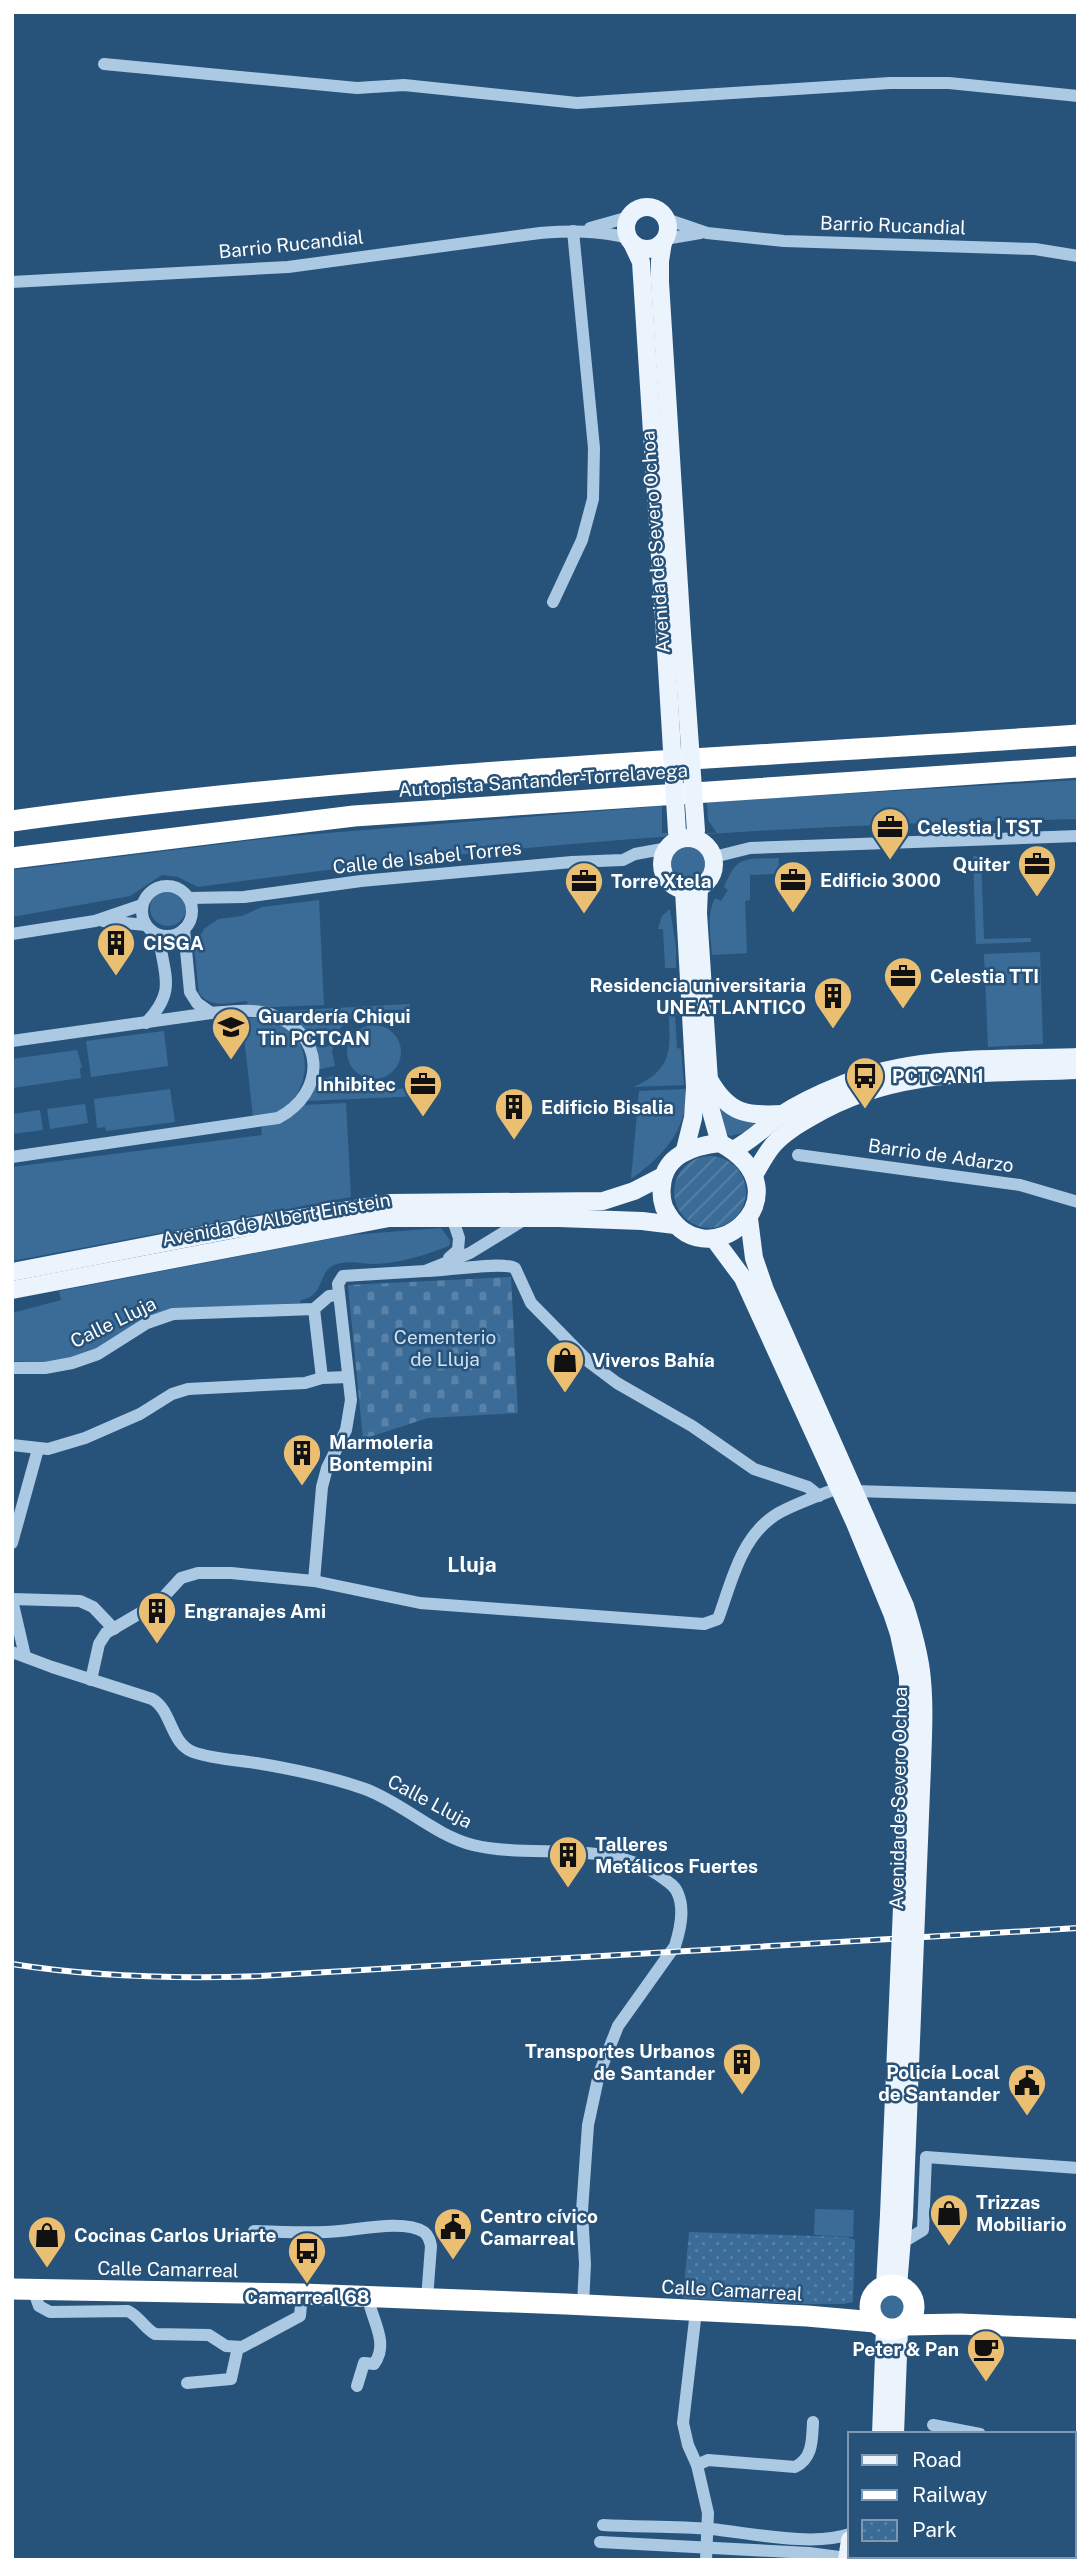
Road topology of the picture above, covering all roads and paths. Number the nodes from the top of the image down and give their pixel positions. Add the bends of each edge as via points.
1 (104, 64) dead end
2 (1078, 96) edge
3 (629, 217) junction
4 (666, 219) junction
5 (573, 231) junction
6 (707, 233) junction
7 (631, 241) junction
8 (664, 241) junction
9 (1078, 256) edge
10 (12, 282) edge
11 (553, 602) dead end
12 (673, 635) junction
13 (1078, 736) edge
14 (1078, 767) edge
15 (12, 819) edge
16 (696, 835) junction
17 (1078, 836) edge
18 (674, 840) junction
19 (713, 857) junction
20 (12, 858) edge
21 (692, 889) junction
22 (189, 898) junction
23 (142, 905) junction
24 (95, 921) junction
25 (146, 925) junction
26 (184, 929) junction
27 (12, 934) edge
28 (159, 935) junction
29 (211, 1013) junction
30 (146, 1023) junction
31 (12, 1041) edge
32 (1078, 1057) edge
33 (1078, 1070) edge
34 (709, 1078) junction
35 (783, 1114) junction
36 (726, 1146) junction
37 (685, 1150) junction
38 (798, 1155) dead end
39 (12, 1157) edge
40 (663, 1175) junction
41 (754, 1175) junction
42 (1078, 1202) edge
43 (452, 1217) junction
44 (527, 1218) junction
45 (748, 1219) junction
46 (675, 1225) junction
47 (714, 1239) junction
48 (443, 1262) junction
49 (425, 1271) junction
50 (12, 1272) edge
51 (12, 1290) edge
52 (339, 1295) junction
53 (314, 1310) junction
54 (12, 1368) edge
55 (348, 1377) junction
56 (322, 1378) junction
57 (12, 1445) edge
58 (38, 1449) junction
59 (847, 1489) junction
60 (819, 1496) junction
61 (1078, 1498) edge
62 (13, 1536) edge
63 (12, 1542) edge
64 (314, 1581) junction
65 (12, 1599) edge
66 (114, 1629) junction
67 (12, 1652) edge
68 (25, 1656) junction
69 (90, 1680) junction
70 (1078, 2168) edge
71 (896, 2215) junction
72 (254, 2231) dead end
73 (903, 2242) junction
74 (23, 2289) edge
75 (884, 2291) junction
76 (302, 2294) junction
77 (368, 2297) junction
78 (427, 2299) junction
79 (914, 2304) junction
80 (583, 2305) junction
81 (696, 2311) junction
82 (836, 2318) junction
83 (949, 2324) junction
84 (891, 2326) junction
85 (1078, 2330) edge
86 (238, 2347) junction
87 (187, 2383) dead end
88 (357, 2386) dead end
89 (813, 2422) dead end
90 (933, 2425) dead end
91 (881, 2432) edge
92 (895, 2432) edge
93 (970, 2432) edge
94 (697, 2465) junction
95 (603, 2525) dead end
96 (708, 2529) junction
97 (848, 2534) edge
98 (600, 2542) dead end
99 (707, 2553) edge
100 (847, 2559) edge

1 - 2 street via 357,89 404,85 577,103 890,83 949,83
3 - 4 main road via 646,207
3 - 5 street, Barrio Rucandial
3 - 7 main road via 626,230
4 - 6 street, Barrio Rucandial
4 - 8 main road
5 - 7 street, Barrio Rucandial via 612,234
5 - 10 street, Barrio Rucandial via 288,267
5 - 11 street via 594,448 593,499 582,540
6 - 8 street, Barrio Rucandial
6 - 9 street, Barrio Rucandial via 784,242 1035,249
7 - 8 main road via 649,250
7 - 12 main road, Avenida de Severo Ochoa via 640,262
8 - 12 main road, Avenida de Severo Ochoa via 660,282
12 - 16 main road, Avenida de Severo Ochoa, bridge
12 - 18 main road, Avenida de Severo Ochoa, bridge
13 - 15 highway, Autopista Santander-Torrelavega via 418,778
14 - 20 highway, Autopista Santander-Torrelavega via 354,816
16 - 18 main road
16 - 19 main road
17 - 19 street via 750,848
18 - 21 main road via 664,856 663,873 674,886
18 - 22 street, Calle de Isabel Torres via 623,860 361,881 244,897
19 - 21 main road via 714,872 706,884
21 - 34 main road via 698,913
21 - 37 main road via 695,1087
22 - 23 street via 173,886 163,886 153,889
22 - 26 street via 191,918
23 - 24 street
23 - 25 street
24 - 25 street
24 - 27 street
25 - 28 street
26 - 28 street via 171,936
26 - 29 street via 190,992
28 - 30 street via 166,996
29 - 30 street
29 - 39 street via 268,1013 291,1024 307,1040 314,1057 313,1078 299,1104 278,1118 261,1122
30 - 31 street
32 - 35 main road via 911,1065 845,1083
33 - 41 main road via 964,1075 877,1087 847,1097 790,1129 773,1145
34 - 35 main road via 735,1110
34 - 36 main road via 711,1111
35 - 36 main road via 748,1142
36 - 37 main road
36 - 41 main road via 746,1161
37 - 40 main road
38 - 42 street, Barrio de Adarzo via 1020,1185
40 - 46 main road via 663,1205
40 - 50 main road, Avenida de Albert Einstein via 603,1202 390,1203
41 - 45 main road via 757,1195
43 - 44 main road, Avenida de Albert Einstein
43 - 48 street via 458,1250
43 - 51 main road, Avenida de Albert Einstein via 389,1218
44 - 46 main road, Avenida de Albert Einstein
44 - 48 street, Calle Lluja via 470,1253
45 - 47 main road via 730,1235
45 - 59 main road, Avenida de Severo Ochoa via 765,1290
46 - 47 main road via 691,1236
47 - 59 main road, Avenida de Severo Ochoa via 743,1278
48 - 49 street, Calle Lluja
49 - 52 street, Calle Lluja via 343,1276
49 - 60 street, Calle Lluja via 515,1268 531,1303 598,1369 754,1469 807,1487
52 - 53 street, Calle Lluja via 329,1296
52 - 55 street
53 - 54 street, Calle Lluja via 173,1314 72,1363
53 - 56 street
55 - 56 street
55 - 64 street via 350,1415 322,1488
56 - 58 street via 305,1383 188,1389 85,1438
57 - 58 street
58 - 62 street
59 - 60 street
59 - 61 street
59 - 71 main road, Avenida de Severo Ochoa, bridge via 905,1606 916,1643 923,1696 915,1765
60 - 64 street via 774,1515 762,1527 737,1562 718,1619 704,1624 420,1603
62 - 63 street
64 - 66 street via 198,1573 181,1578 159,1602
65 - 66 street via 80,1601 93,1607
65 - 68 street
66 - 69 street via 99,1644
67 - 68 street, Calle Lluja
68 - 69 street, Calle Lluja
69 - 80 street, Calle Lluja via 158,1702 180,1741 192,1751 364,1789 474,1845 580,1852 645,1866 677,1891 681,1908 675,1946 618,2026 599,2074 589,2125 582,2211
70 - 73 street via 926,2157 923,2230
71 - 73 main road, Avenida de Severo Ochoa
71 - 75 main road, Avenida de Severo Ochoa
72 - 78 street via 415,2229 429,2238 432,2246
73 - 75 main road, Avenida de Severo Ochoa
74 - 76 highway, Calle Camarreal
74 - 86 street, Calle Camarreal via 50,2312 128,2311 155,2334 209,2335 226,2346
75 - 79 highway via 911,2296
75 - 82 highway
75 - 84 highway via 870,2312
76 - 77 highway, Calle Camarreal
76 - 86 street via 300,2316
77 - 78 highway, Calle Camarreal
77 - 88 street via 381,2339 377,2359 374,2364 364,2363
78 - 80 highway, Calle Camarreal
79 - 83 highway
79 - 84 highway via 913,2312
80 - 81 highway, Calle Camarreal
81 - 82 highway, Calle Camarreal
81 - 94 street via 683,2423
82 - 84 highway, Calle Camarreal
83 - 84 highway, Calle Camarreal
83 - 85 highway, Calle Camarreal
84 - 91 main road
84 - 92 main road
86 - 87 street via 231,2379
89 - 94 street via 808,2456 795,2467 708,2460
90 - 93 street
94 - 96 street
95 - 96 street
96 - 97 street via 810,2539
96 - 99 street
98 - 99 street
99 - 100 street via 809,2553

